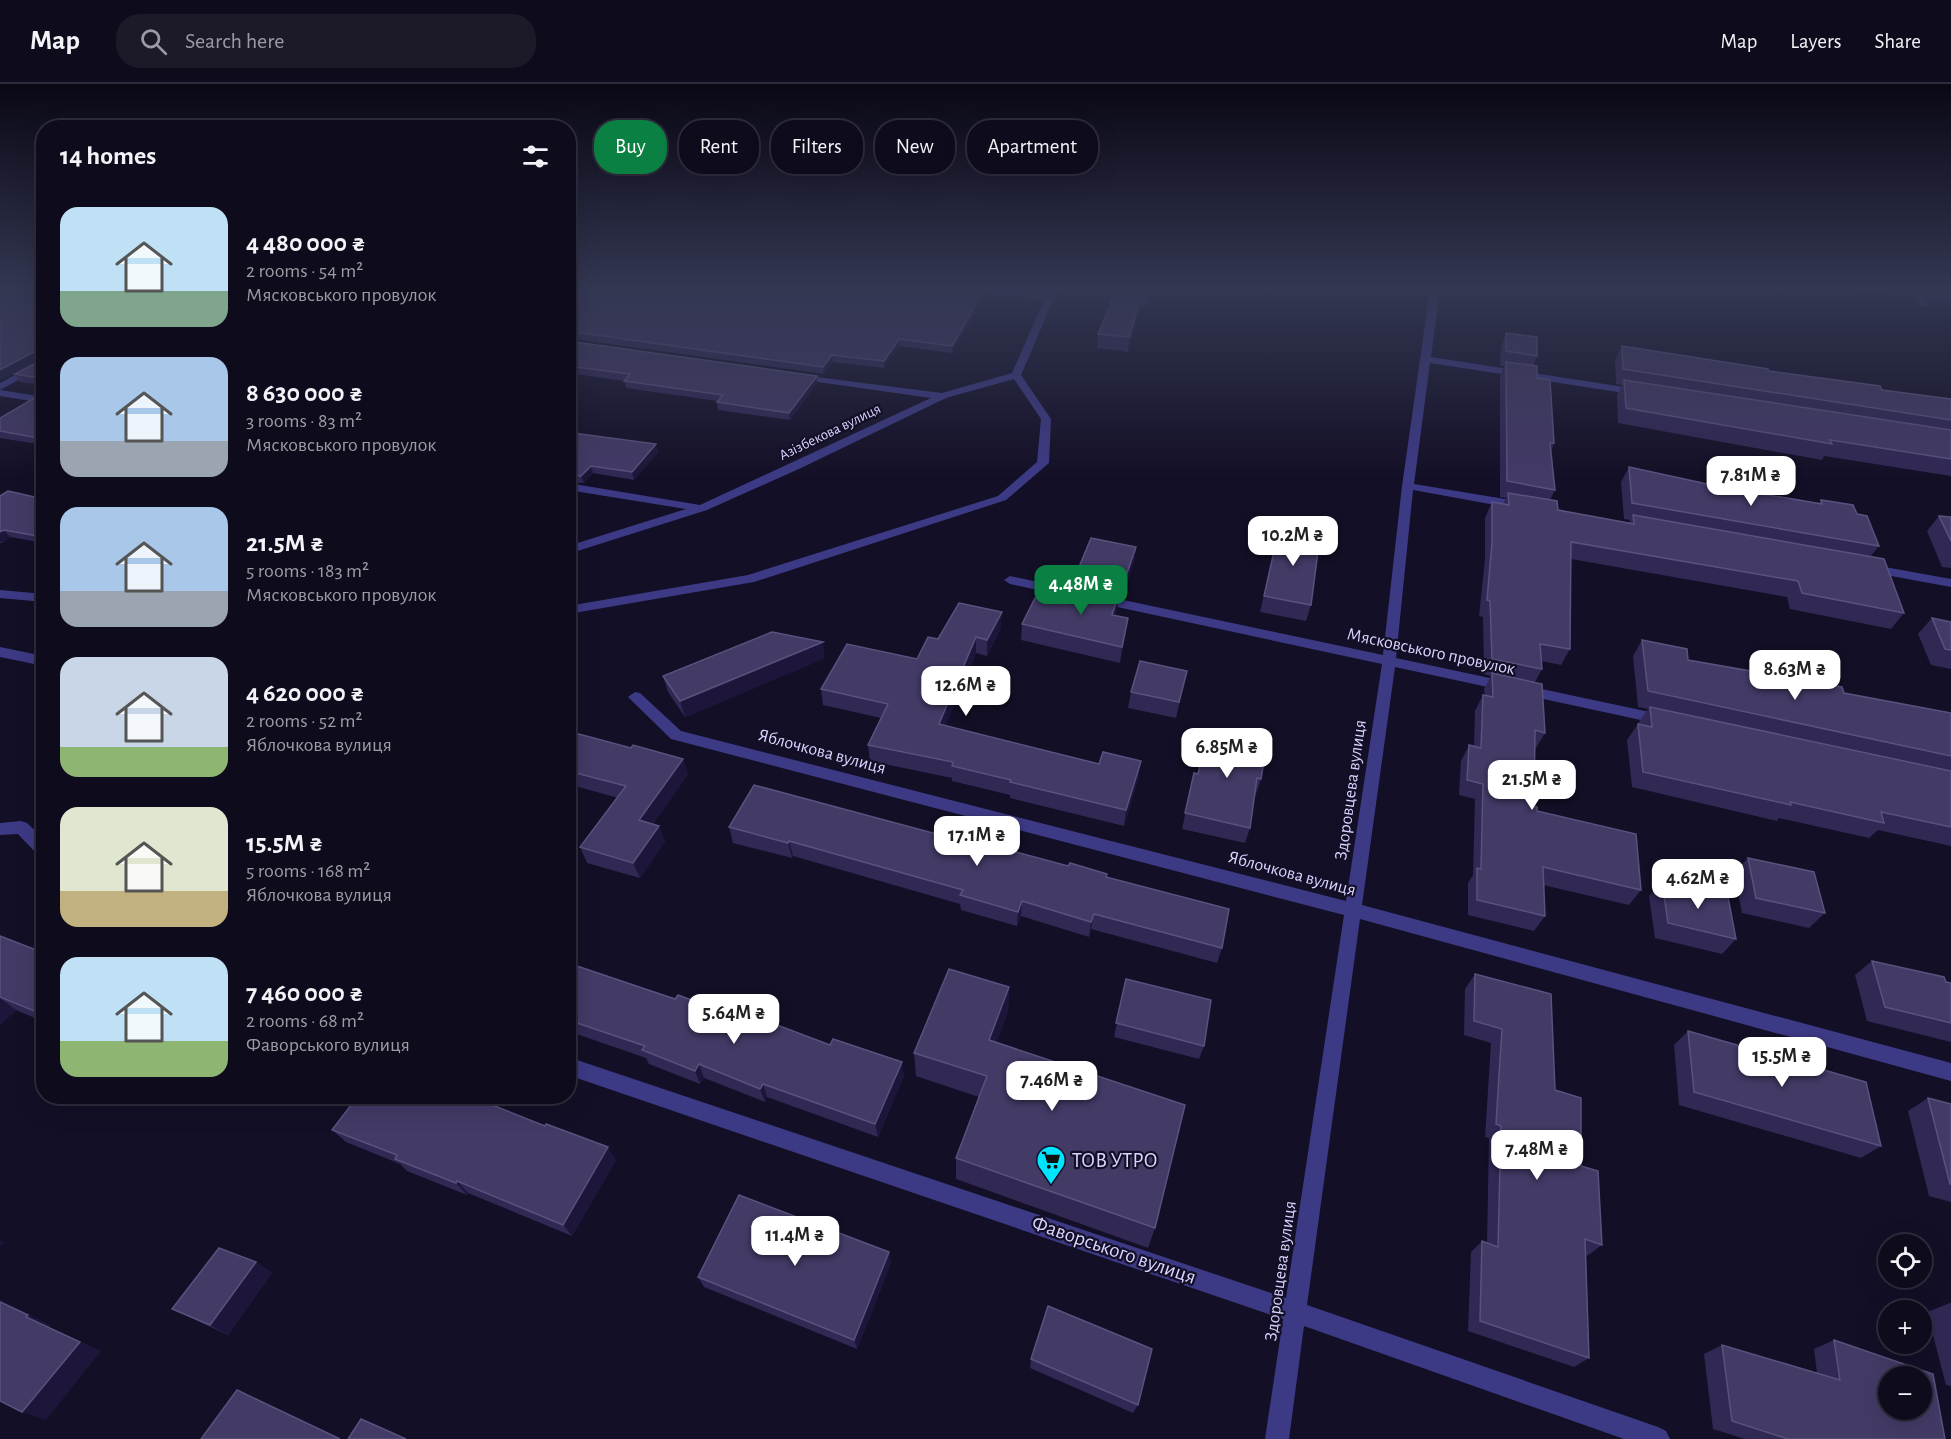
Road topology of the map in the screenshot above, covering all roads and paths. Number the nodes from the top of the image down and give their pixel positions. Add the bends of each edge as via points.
1 (1026, 352) edge
2 (1426, 352) edge
3 (1425, 359) junction
4 (36, 367) edge
5 (790, 375) edge
6 (1016, 375) junction
7 (0, 387) edge
8 (0, 393) edge
9 (1647, 394) edge
10 (942, 396) junction
11 (36, 399) edge
12 (1408, 486) junction
13 (576, 487) edge
14 (703, 508) junction
15 (1538, 509) edge
16 (576, 548) edge
17 (1857, 566) edge
18 (1010, 580) dead end
19 (1951, 583) edge
20 (0, 594) edge
21 (36, 597) edge
22 (576, 609) edge
23 (0, 652) edge
24 (36, 659) edge
25 (1389, 662) junction
26 (635, 697) dead end
27 (1682, 724) edge
28 (0, 829) edge
29 (36, 842) edge
30 (1353, 910) junction
31 (576, 1069) edge
32 (1951, 1072) edge
33 (1295, 1312) junction
34 (1277, 1439) edge
35 (1658, 1439) edge

1 - 6 street
2 - 3 street, Здоровцева вулиця
3 - 9 street
3 - 12 street, Здоровцева вулиця
4 - 7 street
5 - 10 street
6 - 10 street, Азізбекова вулиця
6 - 22 street via 1046,419 1043,463 1002,498 750,579
8 - 11 street
10 - 14 street, Азізбекова вулиця
12 - 15 street
12 - 25 street, Здоровцева вулиця
13 - 14 street
14 - 16 street, Азізбекова вулиця
17 - 19 street
18 - 25 street, Мясковського провулок
20 - 21 street
23 - 24 street
25 - 27 street, Мясковського провулок
25 - 30 street, Здоровцева вулиця
26 - 30 street, Яблочкова вулиця via 676,735
28 - 29 street via 21,827
30 - 32 street, Яблочкова вулиця
30 - 33 street, Здоровцева вулиця
31 - 33 street, Фаворського вулиця
33 - 34 street, Здоровцева вулиця
33 - 35 street, Фаворського вулиця

